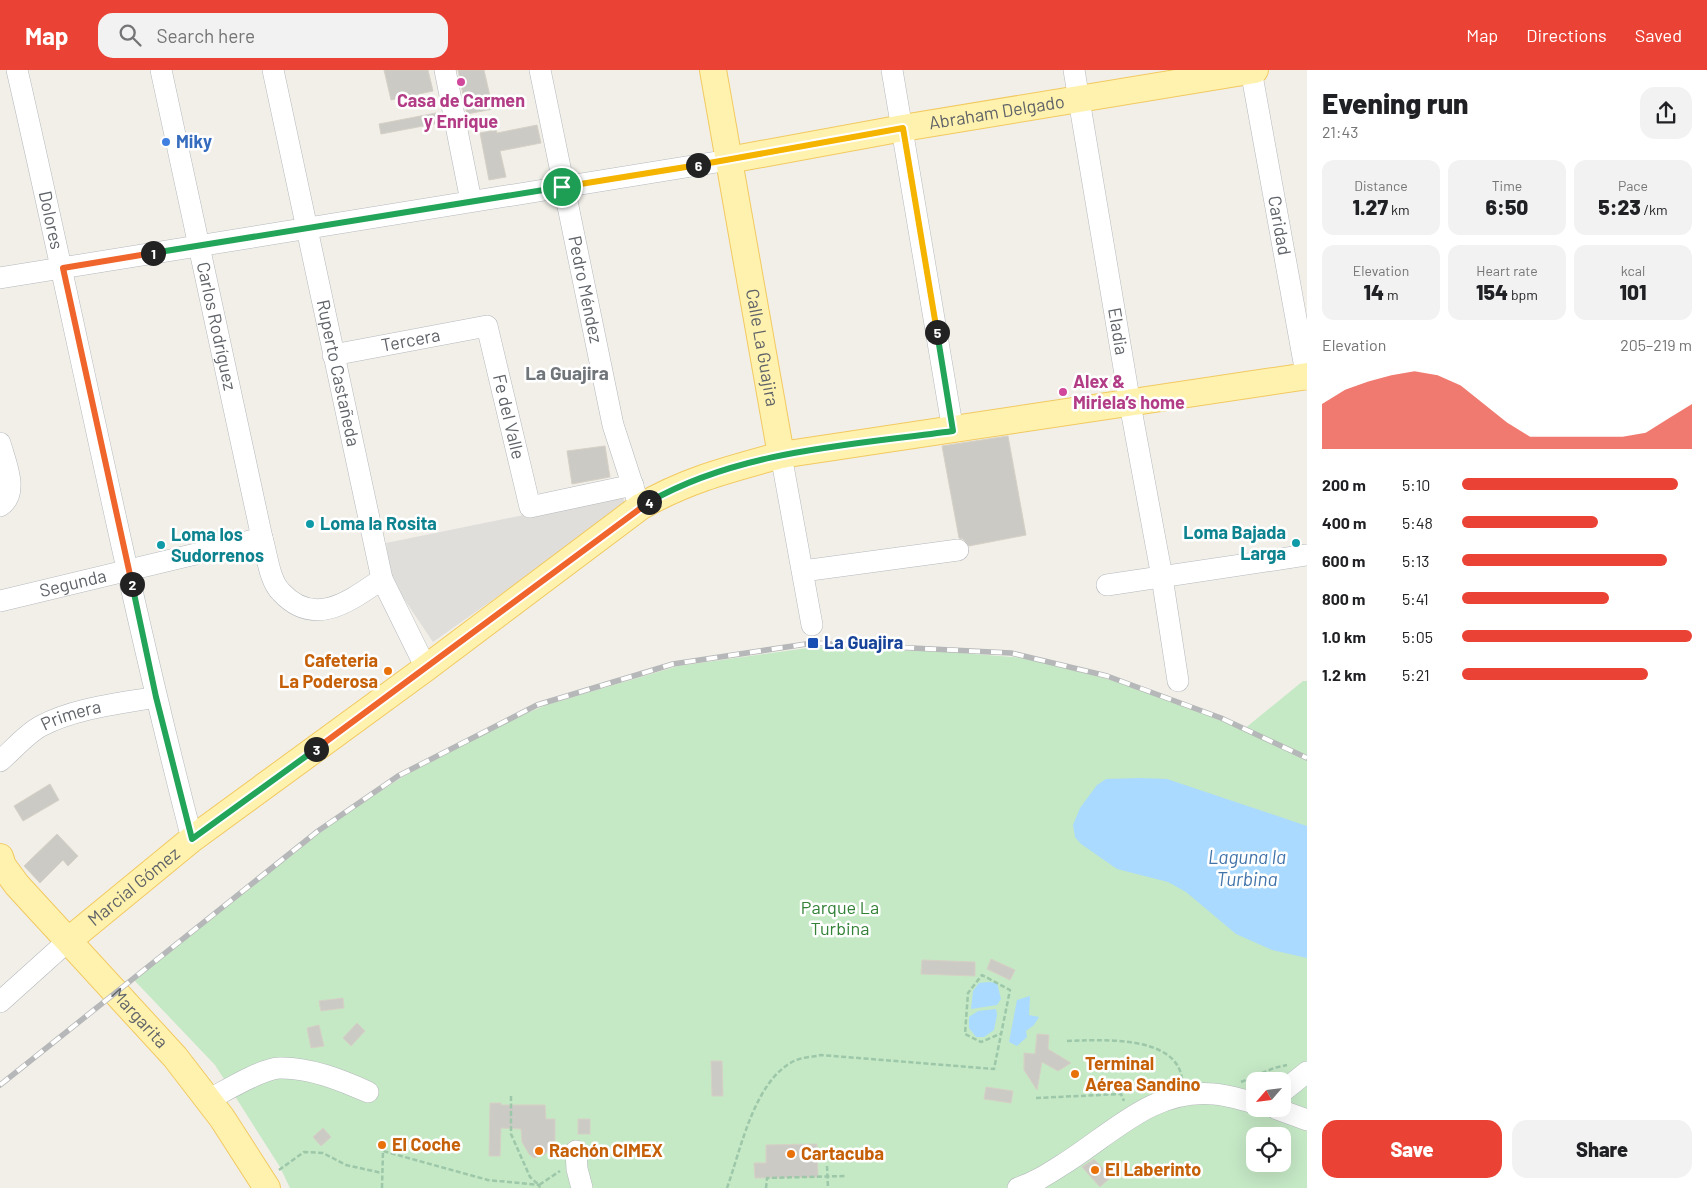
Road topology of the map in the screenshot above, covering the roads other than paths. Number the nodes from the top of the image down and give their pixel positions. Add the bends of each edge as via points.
1 (17, 70) edge
2 (161, 70) edge
3 (273, 70) edge
4 (445, 70) edge
5 (540, 70) edge
6 (713, 70) edge
7 (892, 70) edge
8 (1074, 70) edge
9 (1252, 70) edge
10 (1079, 100) junction
11 (903, 128) junction
12 (729, 160) junction
13 (562, 187) junction
14 (471, 202) junction
15 (308, 228) junction
16 (199, 246) junction
17 (63, 268) junction
18 (0, 278) edge
19 (487, 326) joint
20 (333, 355) junction
21 (1307, 377) edge
22 (1130, 404) junction
23 (953, 431) junction
24 (0, 444) edge
25 (781, 455) junction
26 (636, 496) junction
27 (0, 506) edge
28 (262, 538) junction
29 (958, 550) dead end
30 (1307, 555) edge
31 (129, 570) junction
32 (803, 570) junction
33 (1162, 577) junction
34 (382, 579) junction
35 (1107, 585) dead end
36 (0, 601) edge
37 (812, 625) dead end
38 (426, 668) junction
39 (1178, 682) dead end
40 (156, 697) junction
41 (0, 761) edge
42 (192, 839) junction
43 (0, 857) edge
44 (69, 940) junction
45 (0, 1002) edge
46 (1299, 1069) edge
47 (1291, 1080) edge
48 (368, 1092) dead end
49 (208, 1100) junction
50 (1246, 1102) edge
51 (1291, 1114) edge
52 (1307, 1120) edge
53 (572, 1159) road end
54 (266, 1185) edge
55 (582, 1188) edge
56 (1018, 1188) edge

1 - 17 street, Dolores
2 - 16 street, Carlos Rodríguez
3 - 15 street, Ruperto Castañeda
4 - 14 street
5 - 13 street, Pedro Méndez
6 - 12 main road, Calle La Guajira
7 - 11 street
8 - 10 street, Eladia
9 - 10 main road, Abraham Delgado
9 - 21 street, Caridad
10 - 11 main road, Abraham Delgado
10 - 22 street, Eladia
11 - 12 main road, Abraham Delgado
11 - 23 street
12 - 13 street, Abraham Delgado
12 - 25 main road, Calle La Guajira
13 - 14 street, Abraham Delgado
13 - 26 street, Pedro Méndez via 612,425
14 - 15 street, Abraham Delgado
15 - 16 street, Abraham Delgado
15 - 20 street, Ruperto Castañeda
16 - 17 street, Abraham Delgado
16 - 28 street, Carlos Rodríguez
17 - 18 street, Abraham Delgado
17 - 31 street, Dolores
19 - 20 street, Tercera
19 - 26 street, Fe del Valle via 530,507
20 - 34 street, Ruperto Castañeda
21 - 22 main road, Marcial Gómez
22 - 23 main road, Marcial Gómez
22 - 33 street, Eladia
23 - 25 main road, Marcial Gómez
24 - 27 street via 11,488 5,503
25 - 26 main road, Marcial Gómez via 707,475 671,489
25 - 32 street, Calle La Guajira
26 - 38 main road, Marcial Gómez
28 - 31 street, Segunda
28 - 34 street, Carlos Rodríguez via 280,592 307,610 345,604
29 - 32 street
30 - 33 street
31 - 36 street, Segunda
31 - 40 street, Dolores
32 - 37 street, Calle La Guajira
33 - 35 street
33 - 39 street, Eladia
34 - 38 street, Ruperto Castañeda
38 - 42 main road, Marcial Gómez
40 - 41 street, Primera via 59,718 39,727
40 - 42 street, Dolores
42 - 44 main road, Marcial Gómez
43 - 44 main road, Margarita via 17,885
44 - 45 street, Marcial Gómez
44 - 49 main road, Margarita via 175,1057
46 - 47 street
48 - 49 street via 332,1075 278,1068 250,1078
49 - 54 main road, Margarita
50 - 56 street via 1215,1094 1168,1098 1131,1116 1076,1157 1031,1184
51 - 52 street
53 - 55 street

